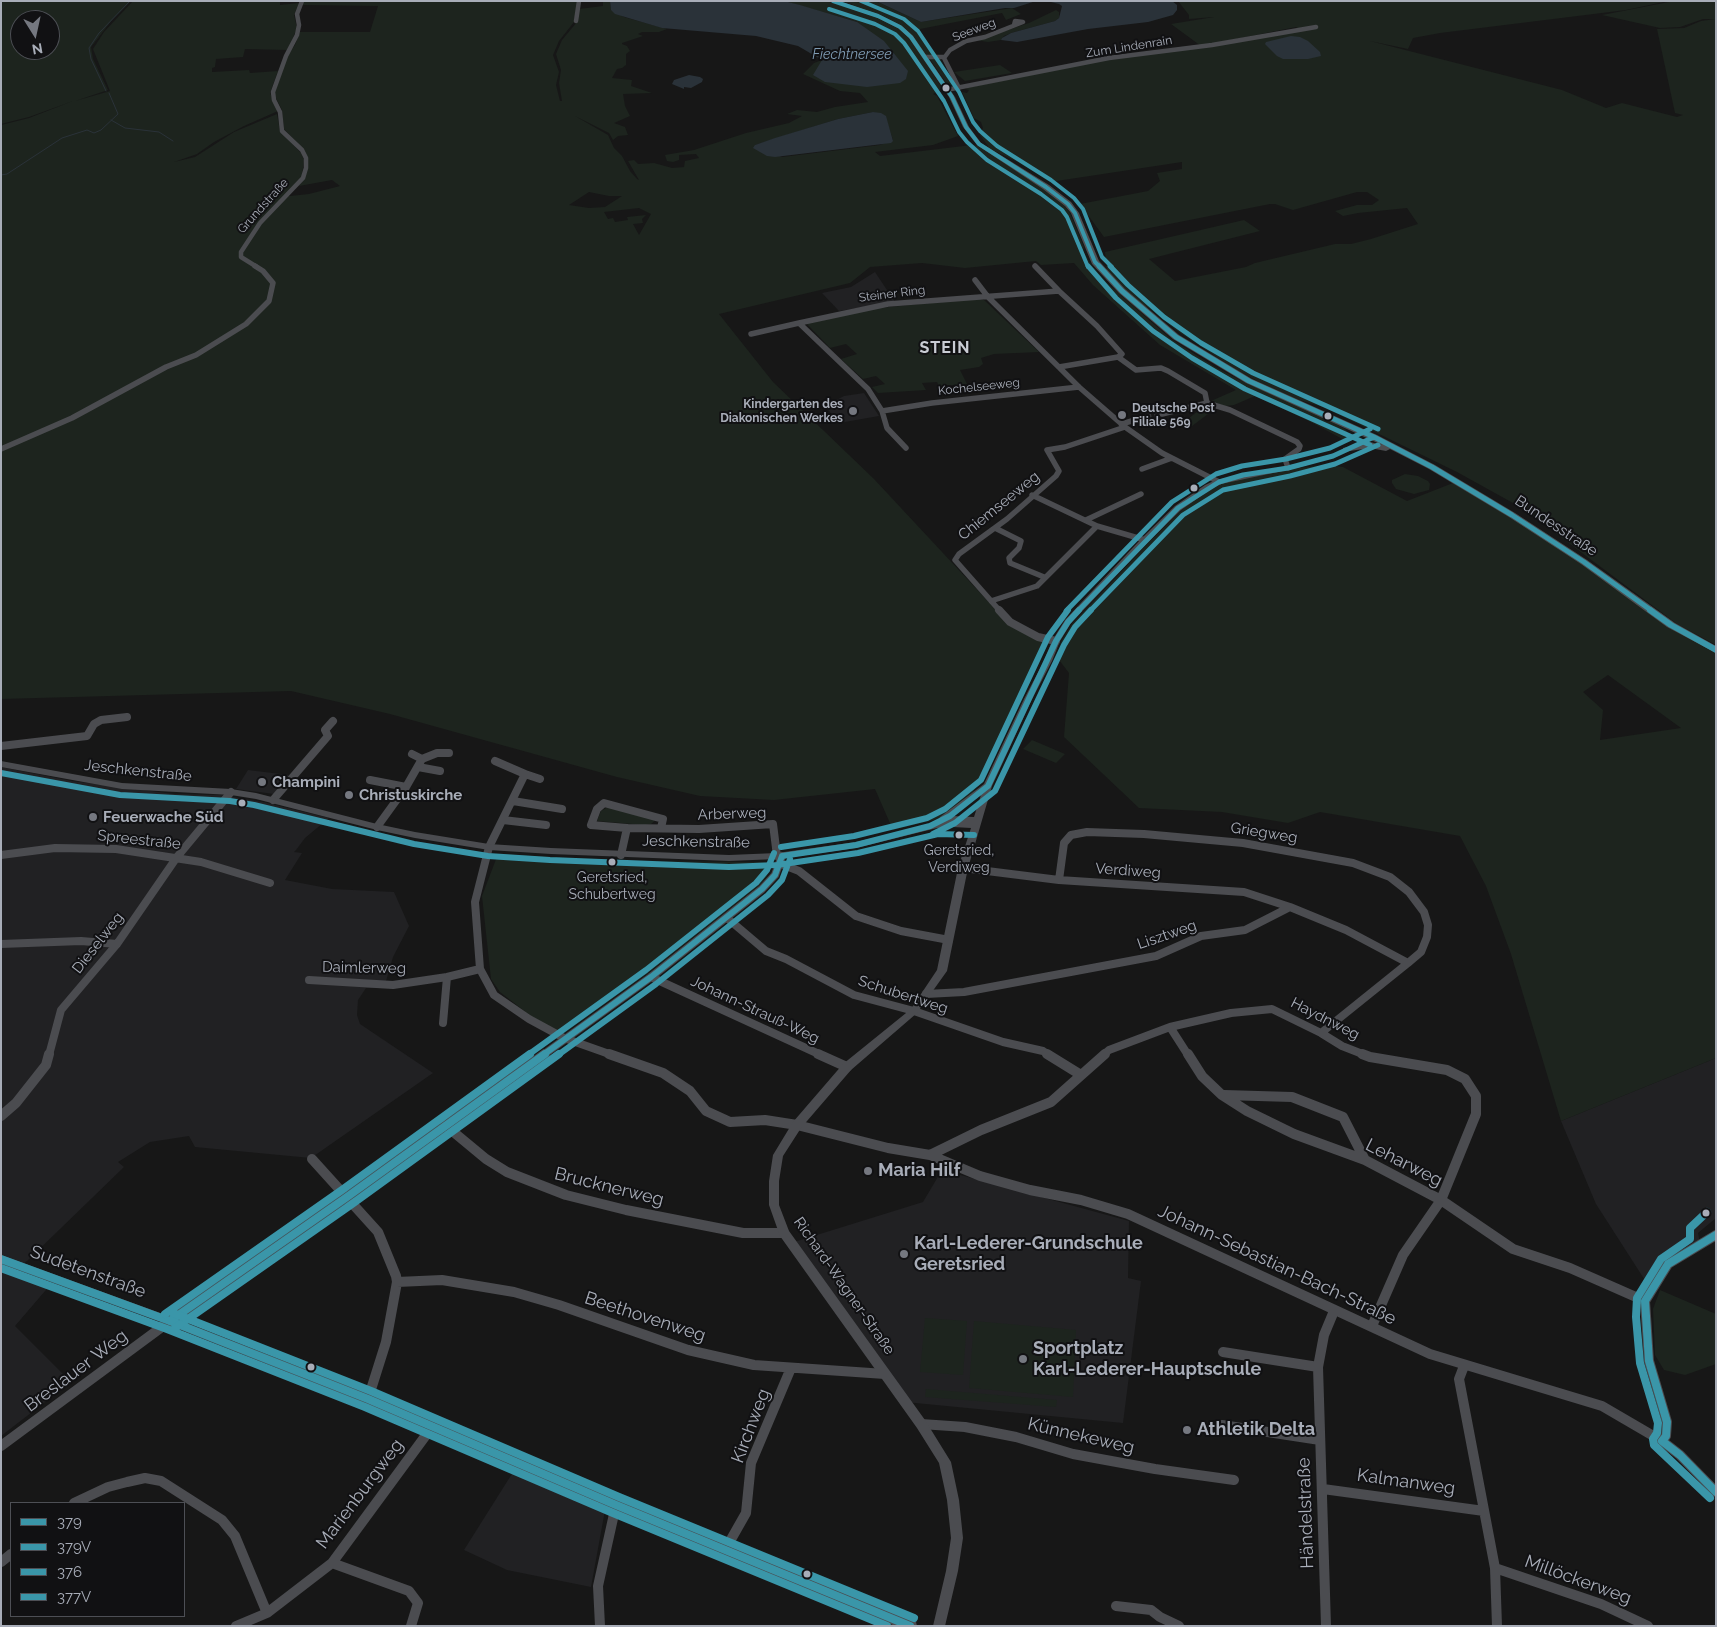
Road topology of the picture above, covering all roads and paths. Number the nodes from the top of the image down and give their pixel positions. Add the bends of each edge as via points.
1 (302, 1) edge
2 (579, 1) edge
3 (832, 1) edge
4 (576, 21) dead end
5 (1014, 25) dead end
6 (1316, 27) dead end
7 (926, 57) junction
8 (944, 57) junction
9 (959, 88) junction
10 (946, 90) junction
11 (1035, 266) dead end
12 (975, 280) dead end
13 (1060, 291) junction
14 (988, 297) junction
15 (799, 323) junction
16 (751, 334) dead end
17 (1118, 357) junction
18 (1059, 367) junction
19 (1079, 386) junction
20 (1207, 404) junction
21 (882, 411) junction
22 (1162, 414) tunnel mouth
23 (1146, 417) tunnel mouth
24 (1344, 424) junction
25 (1123, 425) junction
26 (1374, 437) junction
27 (906, 448) dead end
28 (1, 449) edge
29 (1346, 450) junction
30 (1172, 458) junction
31 (1423, 462) junction
32 (1288, 468) junction
33 (1142, 469) dead end
34 (1219, 482) junction
35 (1142, 494) dead end
36 (1032, 495) junction
37 (1086, 520) junction
38 (1097, 526) junction
39 (995, 528) junction
40 (1145, 540) junction
41 (1044, 577) junction
42 (991, 601) junction
43 (1056, 641) junction
44 (1716, 650) edge
45 (126, 717) dead end
46 (333, 721) dead end
47 (1, 746) edge
48 (449, 753) dead end
49 (412, 754) dead end
50 (422, 760) junction
51 (494, 761) dead end
52 (1, 764) edge
53 (418, 767) junction
54 (440, 771) dead end
55 (525, 774) junction
56 (540, 778) dead end
57 (370, 780) dead end
58 (988, 786) junction
59 (406, 787) junction
60 (231, 792) junction
61 (273, 800) junction
62 (513, 800) junction
63 (562, 808) dead end
64 (943, 819) junction
65 (502, 820) junction
66 (976, 823) junction
67 (546, 825) dead end
68 (930, 826) junction
69 (376, 827) junction
70 (627, 828) junction
71 (661, 828) junction
72 (488, 847) junction
73 (1, 855) edge
74 (621, 855) junction
75 (177, 857) junction
76 (780, 859) junction
77 (963, 868) junction
78 (1059, 880) junction
79 (270, 883) dead end
80 (1290, 907) junction
81 (726, 918) junction
82 (949, 940) junction
83 (1, 944) edge
84 (117, 944) junction
85 (1408, 963) junction
86 (480, 969) junction
87 (447, 977) junction
88 (651, 977) junction
89 (309, 980) dead end
90 (926, 994) junction
91 (914, 1012) junction
92 (443, 1023) dead end
93 (1170, 1027) junction
94 (1321, 1033) junction
95 (564, 1038) junction
96 (847, 1067) junction
97 (1081, 1075) junction
98 (1222, 1095) junction
99 (1, 1116) edge
100 (444, 1125) junction
101 (797, 1125) junction
102 (930, 1155) junction
103 (312, 1159) dead end
104 (1365, 1160) junction
105 (347, 1197) junction
106 (1441, 1200) junction
107 (784, 1233) junction
108 (1716, 1235) edge
109 (1, 1258) edge
110 (397, 1282) junction
111 (1645, 1301) junction
112 (1334, 1311) junction
113 (170, 1321) junction
114 (1372, 1326) junction
115 (1223, 1352) dead end
116 (1464, 1366) junction
117 (1318, 1367) junction
118 (791, 1368) junction
119 (885, 1374) junction
120 (368, 1399) junction
121 (921, 1424) junction
122 (1222, 1425) dead end
123 (432, 1427) junction
124 (1320, 1440) junction
125 (1662, 1441) junction
126 (1, 1446) edge
127 (1234, 1480) dead end
128 (1323, 1489) junction
129 (1716, 1492) edge
130 (76, 1502) edge
131 (616, 1505) junction
132 (1484, 1511) junction
133 (725, 1550) junction
134 (332, 1563) junction
135 (1495, 1568) junction
136 (1116, 1606) dead end
137 (267, 1613) junction
138 (1646, 1625) edge
139 (236, 1626) edge
140 (411, 1626) edge
141 (600, 1626) edge
142 (911, 1626) edge
143 (939, 1626) edge
144 (1179, 1626) edge
145 (1326, 1626) edge
146 (1497, 1626) edge

1 - 28 street, Grundstraße via 297,14 298,35 286,56 273,92 282,131 302,150 306,168 303,178 260,223 241,252 241,257 263,271 273,283 269,301 246,324 196,355 166,367 72,418
2 - 4 street
3 - 7 main road, Bundesstraße via 878,16 900,28
5 - 8 street, Seeweg via 961,43
6 - 9 street, Zum Lindenrain via 1109,58
7 - 8 street, Seeweg
7 - 10 main road, Bundesstraße
8 - 9 street, Seeweg
9 - 10 street, Zum Lindenrain
10 - 24 main road, Bundesstraße via 979,144 1068,204 1075,213 1095,262 1152,318 1220,365
11 - 13 street
12 - 14 street
13 - 14 street, Steiner Ring
13 - 17 street via 1122,354
14 - 15 street, Steiner Ring via 869,307
14 - 18 street
15 - 16 street, Steiner Ring
15 - 21 street via 868,389
17 - 18 street
17 - 20 street via 1136,370 1168,370 1205,393
18 - 19 street
19 - 21 street, Kochelseeweg
19 - 25 street
20 - 22 street
20 - 32 street via 1230,410 1297,442 1299,449 1285,459
21 - 27 street via 887,428
23 - 25 street
24 - 26 main road, Bundesstraße
24 - 29 main road via 1353,432 1355,439
25 - 30 street
25 - 36 street, Chiemseeweg via 1065,448 1047,450 1059,472
26 - 29 main road
26 - 31 main road, Bundesstraße
29 - 31 main road via 1379,445 1405,458
29 - 32 street, Richard-Wagner-Straße
30 - 33 street
30 - 34 street
31 - 44 main road, Bundesstraße via 1512,515 1671,625
32 - 34 street, Richard-Wagner-Straße
34 - 40 street, Richard-Wagner-Straße via 1185,503
35 - 37 street
36 - 37 street
36 - 39 street, Chiemseeweg
37 - 38 street
38 - 40 street
38 - 41 street
39 - 41 street via 1021,541 1020,548 1009,558 1010,563
39 - 42 street, Chiemseeweg via 955,560
40 - 43 street, Richard-Wagner-Straße via 1068,622
41 - 42 street via 1030,589
42 - 43 street, Chiemseeweg via 1010,622 1024,631
43 - 58 street, Richard-Wagner-Straße
45 - 47 street, Jeschkenstraße via 101,720 94,724 87,736
46 - 61 street via 325,730 328,736
48 - 50 street via 437,753
49 - 50 street
50 - 53 street
51 - 55 street
52 - 60 street, Jeschkenstraße via 122,786
53 - 54 street
53 - 59 street
55 - 56 street
55 - 62 street
57 - 59 street
58 - 64 street
58 - 66 street, Richard-Wagner-Straße
59 - 69 street
60 - 61 street, Jeschkenstraße
60 - 75 street, Dieselweg
61 - 69 street, Jeschkenstraße
62 - 63 street
62 - 65 street
64 - 66 street, Jeschkenstraße
64 - 68 street, Jeschkenstraße
65 - 67 street
65 - 72 street
66 - 68 street, Jeschkenstraße
66 - 77 street, Richard-Wagner-Straße
68 - 76 street, Jeschkenstraße via 856,845
69 - 72 street, Jeschkenstraße
70 - 71 street, Arberweg
70 - 71 street, Arberweg via 591,824 597,809 604,803 663,819
70 - 74 street
71 - 76 street, Arberweg via 773,824
72 - 74 street, Jeschkenstraße
72 - 86 street via 475,902
73 - 75 street, Spreestraße via 60,848
74 - 76 street, Jeschkenstraße
75 - 79 street, Spreestraße
75 - 84 street, Dieselweg
76 - 81 street, Breslauer Weg via 775,875 762,890
76 - 82 street via 856,916 901,931
77 - 78 street, Verdiweg
77 - 82 street, Richard-Wagner-Straße
78 - 80 street, Verdiweg via 1244,892
78 - 85 street, Griegweg via 1064,843 1071,835 1087,832 1243,843 1353,864 1390,877 1409,892 1424,912 1427,937 1421,952
80 - 85 street via 1346,930
80 - 90 street, Lisztweg via 1245,930 1201,936 1156,956 964,992
81 - 88 street, Breslauer Weg
81 - 91 street, Schubertweg via 766,951 854,995
82 - 90 street, Richard-Wagner-Straße via 942,971
83 - 84 street via 81,941
84 - 99 street, Dieselweg via 61,1010 46,1065 16,1103
85 - 94 street
86 - 87 street, Daimlerweg
86 - 95 street, Johann-Sebastian-Bach-Straße via 494,995
87 - 89 street, Daimlerweg via 393,986
87 - 92 street
88 - 95 street, Breslauer Weg
88 - 96 street, Johann-Strauß-Weg
90 - 91 street, Richard-Wagner-Straße
91 - 96 street, Richard-Wagner-Straße
91 - 97 street, Schubertweg via 1003,1042 1043,1051
93 - 94 street, Haydnweg via 1232,1013 1272,1009
93 - 97 street, Haydnweg via 1109,1050
93 - 98 street, Leharweg via 1202,1076
94 - 106 street, Haydnweg via 1370,1057 1447,1070 1465,1079 1476,1096 1476,1114
95 - 100 street, Breslauer Weg
95 - 101 street, Johann-Sebastian-Bach-Straße via 663,1073 690,1091 706,1111 730,1122 765,1120
96 - 101 street, Richard-Wagner-Straße
97 - 102 street, Haydnweg via 1051,1102
98 - 104 street, Leharweg via 1294,1134
98 - 104 street via 1292,1098 1343,1117
100 - 105 street, Breslauer Weg
100 - 107 street, Brucknerweg via 507,1172 566,1196 743,1233
101 - 102 street, Johann-Sebastian-Bach-Straße
101 - 107 street, Richard-Wagner-Straße via 778,1156 774,1181 774,1205
102 - 112 street, Johann-Sebastian-Bach-Straße via 980,1176 1128,1214
103 - 105 street
104 - 106 street, Leharweg
105 - 110 street via 378,1232
105 - 113 street, Breslauer Weg
106 - 111 street, Leharweg via 1513,1249 1570,1268
106 - 114 street, Haydnweg via 1403,1255
107 - 119 street, Richard-Wagner-Straße
108 - 111 street via 1668,1264
109 - 113 street, Sudetenstraße
110 - 118 street, Beethovenweg via 442,1280 514,1292 721,1359
110 - 120 street via 386,1342
111 - 125 street via 1649,1361 1667,1422 1666,1436
112 - 114 street, Johann-Sebastian-Bach-Straße
112 - 117 street, Händelstraße via 1324,1335
113 - 120 street, Sudetenstraße
113 - 126 street, Breslauer Weg
114 - 116 street, Johann-Sebastian-Bach-Straße via 1406,1344
115 - 117 street
116 - 125 street, Johann-Sebastian-Bach-Straße via 1602,1406
116 - 132 street via 1459,1378
117 - 124 street, Händelstraße
118 - 119 street, Beethovenweg
118 - 133 street, Kirchweg via 751,1463 746,1512
119 - 121 street, Richard-Wagner-Straße
120 - 123 street, Sudetenstraße
121 - 127 street, Künnekeweg via 965,1427 1016,1437 1073,1454
121 - 143 street, Richard-Wagner-Straße via 945,1462 957,1538
122 - 124 street
123 - 131 street, Sudetenstraße
123 - 134 street, Marienburgweg
124 - 128 street, Händelstraße
125 - 129 street, Johann-Sebastian-Bach-Straße
128 - 132 street, Kalmanweg
128 - 145 street, Händelstraße
130 - 137 street via 127,1482 145,1478 161,1481 222,1520 235,1536
131 - 133 street, Sudetenstraße
131 - 141 street via 598,1586
132 - 135 street
133 - 142 street, Sudetenstraße
134 - 137 street, Marienburgweg
134 - 140 street via 409,1591 418,1603
135 - 138 street, Millöckerweg via 1601,1604
135 - 146 street
136 - 144 street via 1151,1610
137 - 139 street, Marienburgweg

